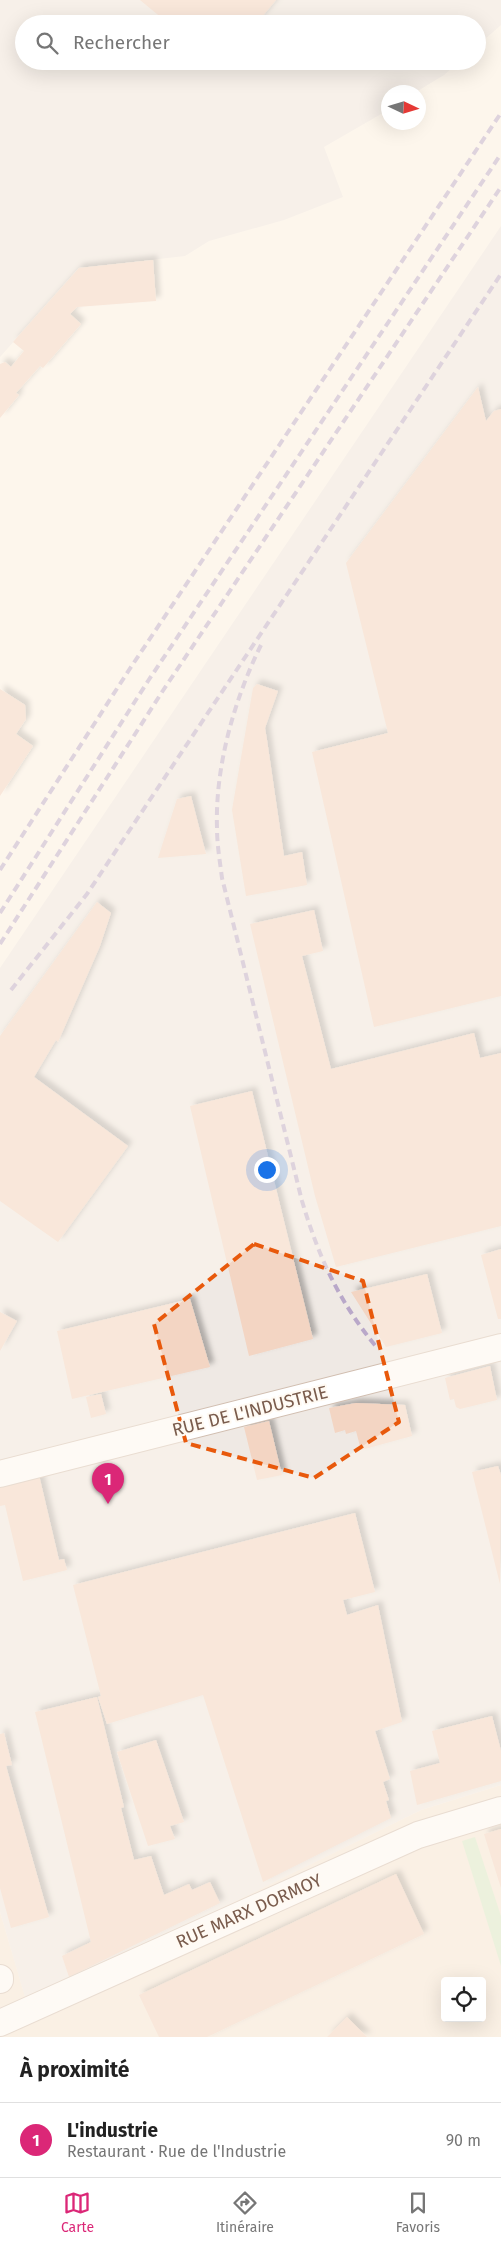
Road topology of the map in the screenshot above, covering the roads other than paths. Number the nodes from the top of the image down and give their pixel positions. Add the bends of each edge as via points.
1 (501, 1347) edge
2 (0, 1474) edge
3 (501, 1810) edge
4 (0, 2023) edge

1 - 2 street, RUE DE L'INDUSTRIE
3 - 4 street, RUE MARX DORMOY via 418,1836

